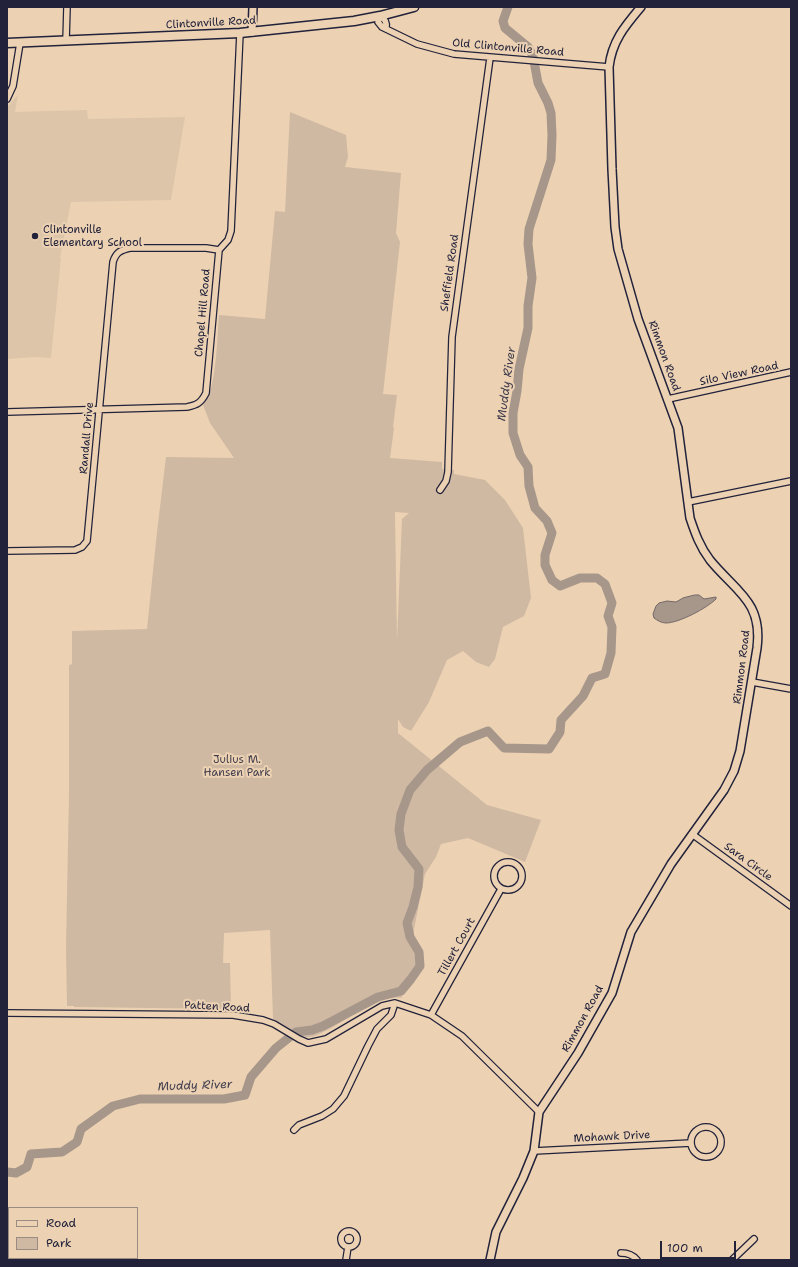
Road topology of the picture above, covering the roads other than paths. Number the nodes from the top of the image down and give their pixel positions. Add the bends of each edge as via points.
1 (68, 7) edge
2 (253, 7) edge
3 (414, 7) edge
4 (641, 7) edge
5 (380, 17) junction
6 (252, 32) junction
7 (240, 33) junction
8 (66, 41) junction
9 (7, 43) edge
10 (20, 43) junction
11 (490, 58) junction
12 (609, 67) junction
13 (7, 99) edge
14 (219, 250) junction
15 (791, 372) edge
16 (668, 399) junction
17 (100, 410) junction
18 (7, 412) edge
19 (791, 481) edge
20 (440, 490) dead end
21 (688, 502) junction
22 (7, 552) edge
23 (752, 682) junction
24 (791, 689) edge
25 (692, 834) junction
26 (501, 889) junction
27 (791, 906) edge
28 (395, 1003) junction
29 (7, 1013) edge
30 (431, 1015) junction
31 (538, 1112) junction
32 (294, 1130) dead end
33 (691, 1143) junction
34 (534, 1151) junction
35 (754, 1239) dead end
36 (348, 1246) dead end
37 (621, 1253) dead end
38 (346, 1260) edge
39 (490, 1260) edge
40 (637, 1260) edge
41 (732, 1260) edge

1 - 8 street
2 - 6 street
3 - 5 main road, Clintonville Road
4 - 12 street, Rimmon Road via 616,41
5 - 6 main road, Clintonville Road
5 - 11 street, Old Clintonville Road via 384,19 386,28 417,44 454,54
6 - 7 main road, Clintonville Road
7 - 8 main road, Clintonville Road
7 - 14 street, Chapel Hill Road via 231,231 228,240
8 - 10 main road, Clintonville Road
9 - 10 main road, Clintonville Road
10 - 13 street
11 - 12 street, Old Clintonville Road
11 - 20 street, Sheffield Road via 452,331 448,472
12 - 16 street, Rimmon Road via 612,169 618,249 638,320
14 - 17 street, Chapel Hill Road via 206,393 202,401 186,407
14 - 17 street, Randall Drive via 130,248 116,255 113,262
15 - 16 street, Silo View Road
16 - 21 street, Rimmon Road via 678,428
17 - 18 street, Chapel Hill Road
17 - 22 street, Randall Drive via 87,541 75,550
19 - 21 street
21 - 23 street, Rimmon Road via 690,518 701,547 744,596 752,607 757,621 759,635
23 - 24 street
23 - 25 street, Rimmon Road via 734,771 724,790
25 - 27 street, Sara Circle
25 - 31 street, Rimmon Road via 631,932 612,993 578,1053
26 - 26 street via 514,889 521,882 521,873 516,865 507,862 496,869 495,882
26 - 30 street, Tillert Court
28 - 29 street, Patten Road via 382,1006 326,1039 308,1043 263,1020 233,1015
28 - 30 street
28 - 32 street via 391,1014 377,1029 344,1096 333,1109 299,1125
30 - 31 street via 462,1036
31 - 34 street, Rimmon Road
33 - 33 street via 695,1153 707,1158 716,1154 721,1141 716,1131 705,1127 695,1132
33 - 34 street, Mohawk Drive
34 - 39 street, Rimmon Road via 496,1232
35 - 41 street
36 - 38 street
37 - 40 street via 627,1253

